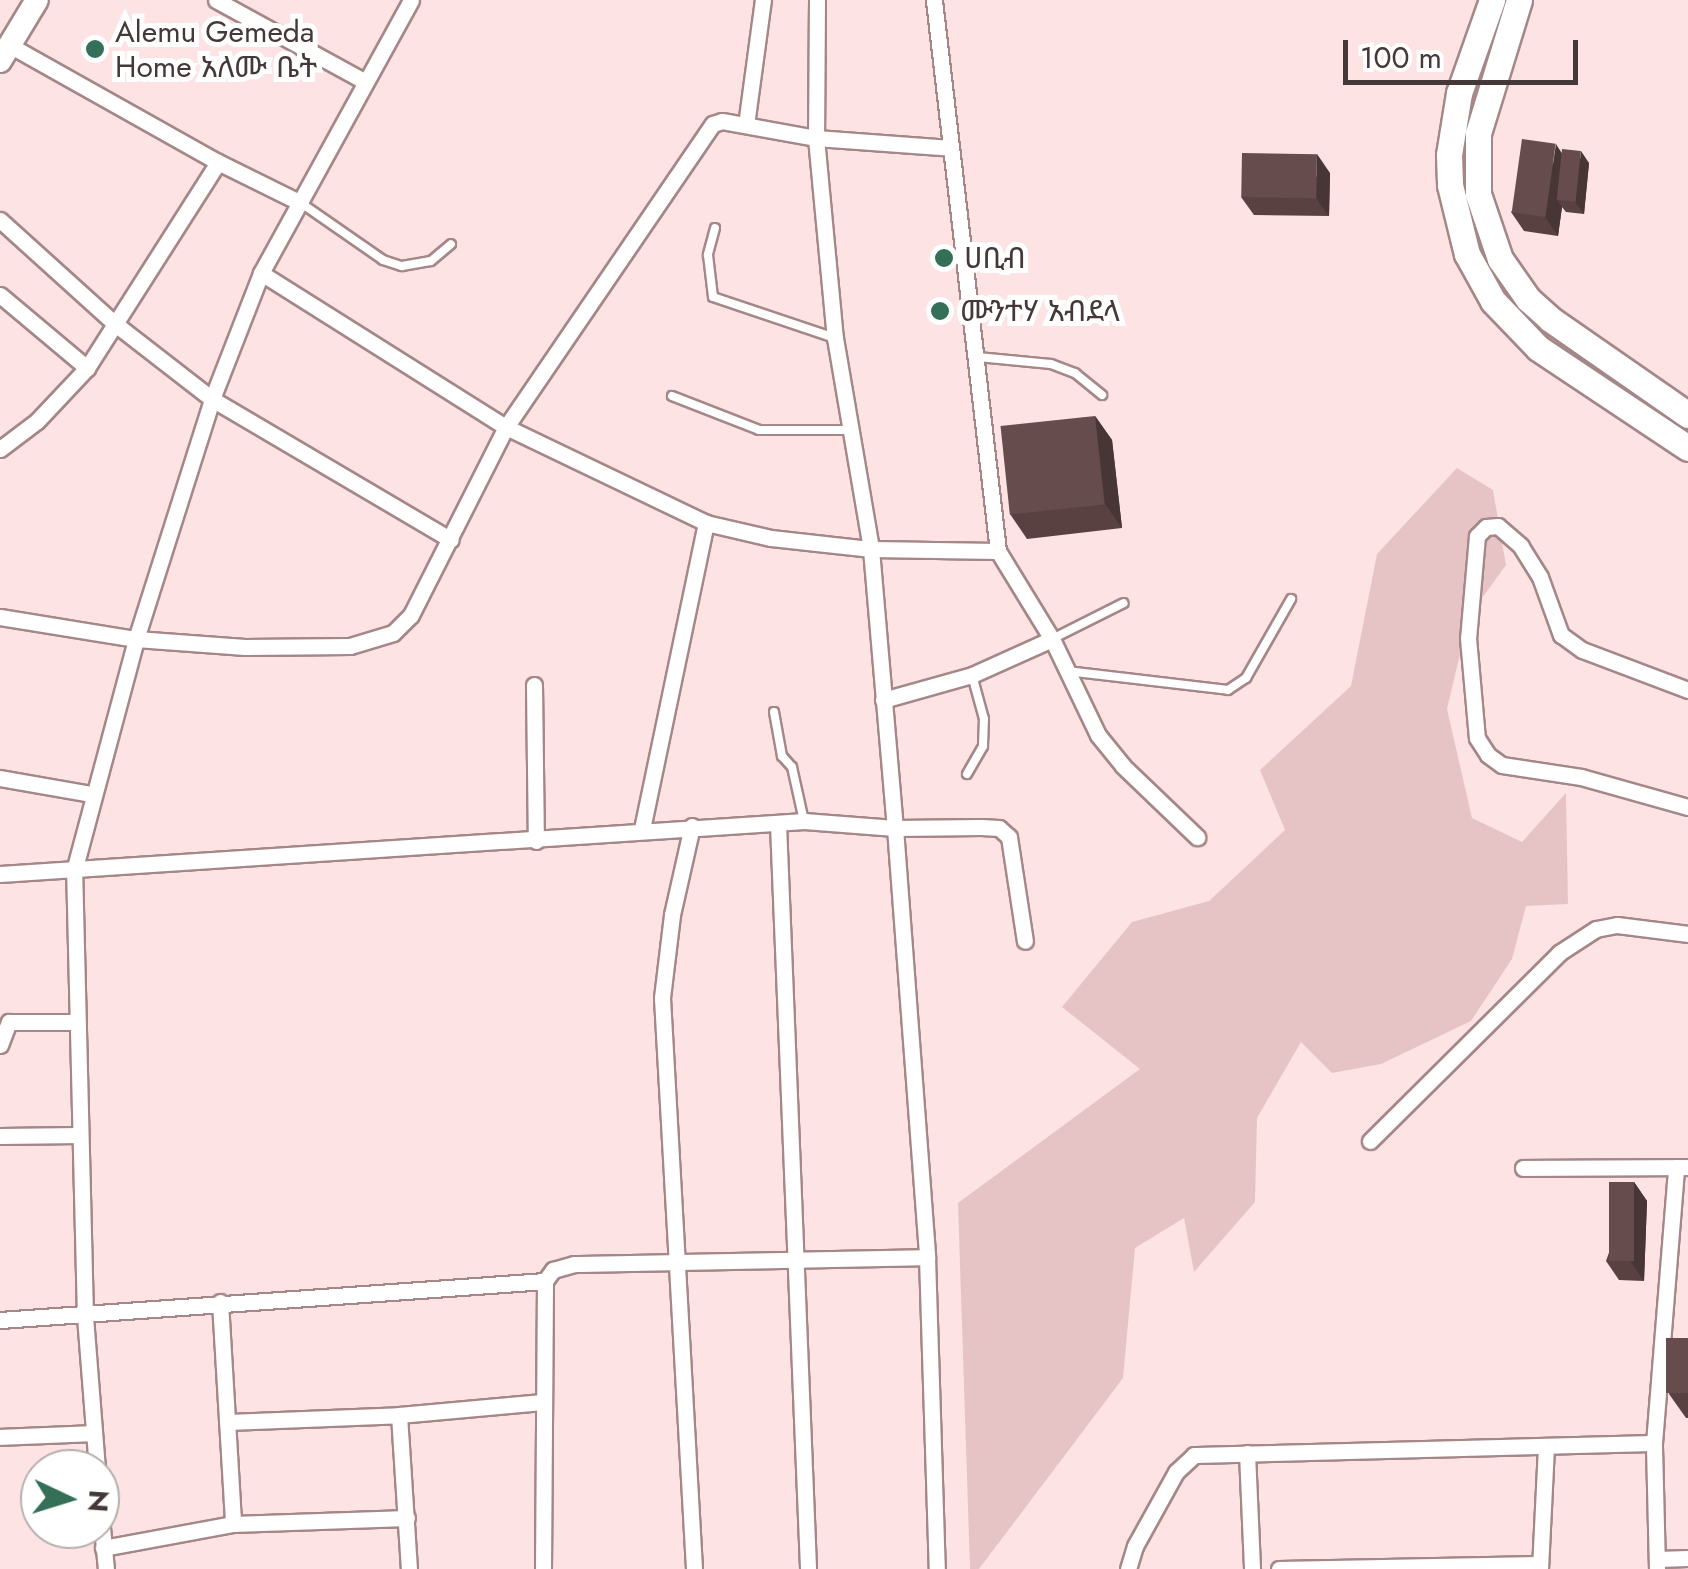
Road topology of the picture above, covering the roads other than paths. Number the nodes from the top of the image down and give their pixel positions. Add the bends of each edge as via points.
1 (37, 0) edge
2 (216, 0) edge
3 (410, 0) edge
4 (763, 0) edge
5 (817, 0) edge
6 (934, 0) edge
7 (1492, 0) edge
8 (1519, 0) edge
9 (6, 53) edge
10 (364, 81) junction
11 (746, 125) junction
12 (816, 138) junction
13 (951, 148) junction
14 (218, 162) junction
15 (299, 202) junction
16 (1484, 218) junction
17 (0, 220) edge
18 (1458, 226) junction
19 (715, 228) dead end
20 (451, 244) dead end
21 (262, 274) junction
22 (0, 295) edge
23 (114, 323) junction
24 (835, 338) junction
25 (978, 357) junction
26 (87, 368) junction
27 (672, 396) dead end
28 (1102, 396) dead end
29 (212, 399) junction
30 (1688, 415) edge
31 (506, 427) junction
32 (849, 430) junction
33 (1688, 448) edge
34 (0, 449) edge
35 (706, 523) junction
36 (452, 540) junction
37 (870, 549) junction
38 (998, 551) junction
39 (1291, 598) dead end
40 (1124, 603) dead end
41 (0, 618) edge
42 (136, 638) junction
43 (1052, 638) junction
44 (1068, 671) junction
45 (972, 675) junction
46 (534, 685) dead end
47 (1688, 690) edge
48 (883, 700) junction
49 (774, 712) dead end
50 (967, 774) dead end
51 (0, 778) edge
52 (92, 794) junction
53 (1688, 806) edge
54 (804, 821) junction
55 (778, 824) junction
56 (692, 826) junction
57 (895, 828) junction
58 (642, 829) junction
59 (1197, 837) dead end
60 (536, 842) junction
61 (74, 871) junction
62 (0, 874) edge
63 (1688, 934) edge
64 (1024, 942) dead end
65 (77, 1022) junction
66 (0, 1044) edge
67 (80, 1135) junction
68 (0, 1136) edge
69 (1370, 1141) dead end
70 (1682, 1167) edge
71 (1523, 1168) dead end
72 (928, 1257) junction
73 (793, 1258) junction
74 (678, 1260) junction
75 (545, 1281) junction
76 (220, 1302) junction
77 (84, 1316) junction
78 (0, 1320) edge
79 (542, 1402) junction
80 (399, 1414) junction
81 (228, 1422) junction
82 (94, 1433) junction
83 (0, 1437) edge
84 (1654, 1443) junction
85 (1546, 1446) junction
86 (95, 1449) edge
87 (1247, 1453) junction
88 (407, 1518) junction
89 (233, 1524) junction
90 (120, 1545) edge
91 (1688, 1558) edge
92 (1657, 1564) edge
93 (1539, 1567) edge
94 (409, 1569) edge
95 (543, 1569) edge
96 (694, 1569) edge
97 (808, 1569) edge
98 (938, 1569) edge
99 (1128, 1569) edge
100 (1252, 1569) edge
101 (1279, 1569) edge

1 - 9 main road
2 - 10 street
3 - 10 street
4 - 11 street
5 - 12 street
6 - 13 street
7 - 18 main road via 1452,127 1450,185
8 - 16 main road via 1478,133
9 - 14 street
10 - 15 street
11 - 12 street
11 - 31 street via 722,121 705,132
12 - 13 street
12 - 24 street
13 - 25 street
14 - 15 street
14 - 23 street
15 - 20 lane via 382,260 402,266 431,261
15 - 21 street
16 - 18 main road
16 - 30 main road via 1500,259 1528,300
17 - 23 street
18 - 33 main road via 1479,279 1510,323
19 - 24 lane via 708,255 713,297
21 - 29 street
21 - 31 street
22 - 26 street
23 - 26 street
23 - 29 street
24 - 32 street
25 - 28 lane via 1051,364
25 - 38 street
26 - 34 street
27 - 32 lane via 759,430
29 - 36 street
29 - 42 street
31 - 35 street
31 - 36 street
32 - 37 street
35 - 37 street
35 - 58 street
36 - 42 street via 411,615 371,642 272,648
37 - 38 street
37 - 48 street
38 - 43 street
39 - 44 lane via 1246,678 1228,690
40 - 43 lane
41 - 42 street
42 - 52 street
43 - 44 street
43 - 45 street
44 - 59 street via 1098,736
45 - 48 street
45 - 50 lane via 984,733
46 - 60 street
47 - 53 street via 1582,650 1561,635 1521,546 1498,526 1477,536 1468,638 1476,738 1488,756 1502,765 1581,777
48 - 57 street
49 - 54 lane
51 - 52 street
52 - 61 street
54 - 55 street
54 - 57 street
55 - 56 street
55 - 73 street
56 - 58 street
56 - 74 street via 662,998
57 - 64 street via 998,828 1009,837
57 - 72 street
58 - 60 street
60 - 61 street
61 - 62 street
61 - 65 street
63 - 69 street via 1617,925 1596,929 1558,953
65 - 66 street via 8,1022
65 - 67 street
67 - 68 street
67 - 77 street
70 - 71 street
70 - 84 street
72 - 73 street
72 - 98 street
73 - 74 street
73 - 97 street
74 - 75 street via 574,1264
74 - 96 street
75 - 76 street
75 - 79 street
76 - 77 street
76 - 81 street
77 - 78 street
77 - 82 street
79 - 80 street
79 - 95 street
80 - 81 street
80 - 88 street
81 - 89 street
82 - 83 street
82 - 86 street
84 - 85 street
84 - 92 street
85 - 87 street
85 - 93 street
87 - 99 street via 1194,1454 1185,1461 1134,1546
87 - 100 street
88 - 89 street
88 - 94 street
89 - 90 street
91 - 92 street
93 - 101 street

